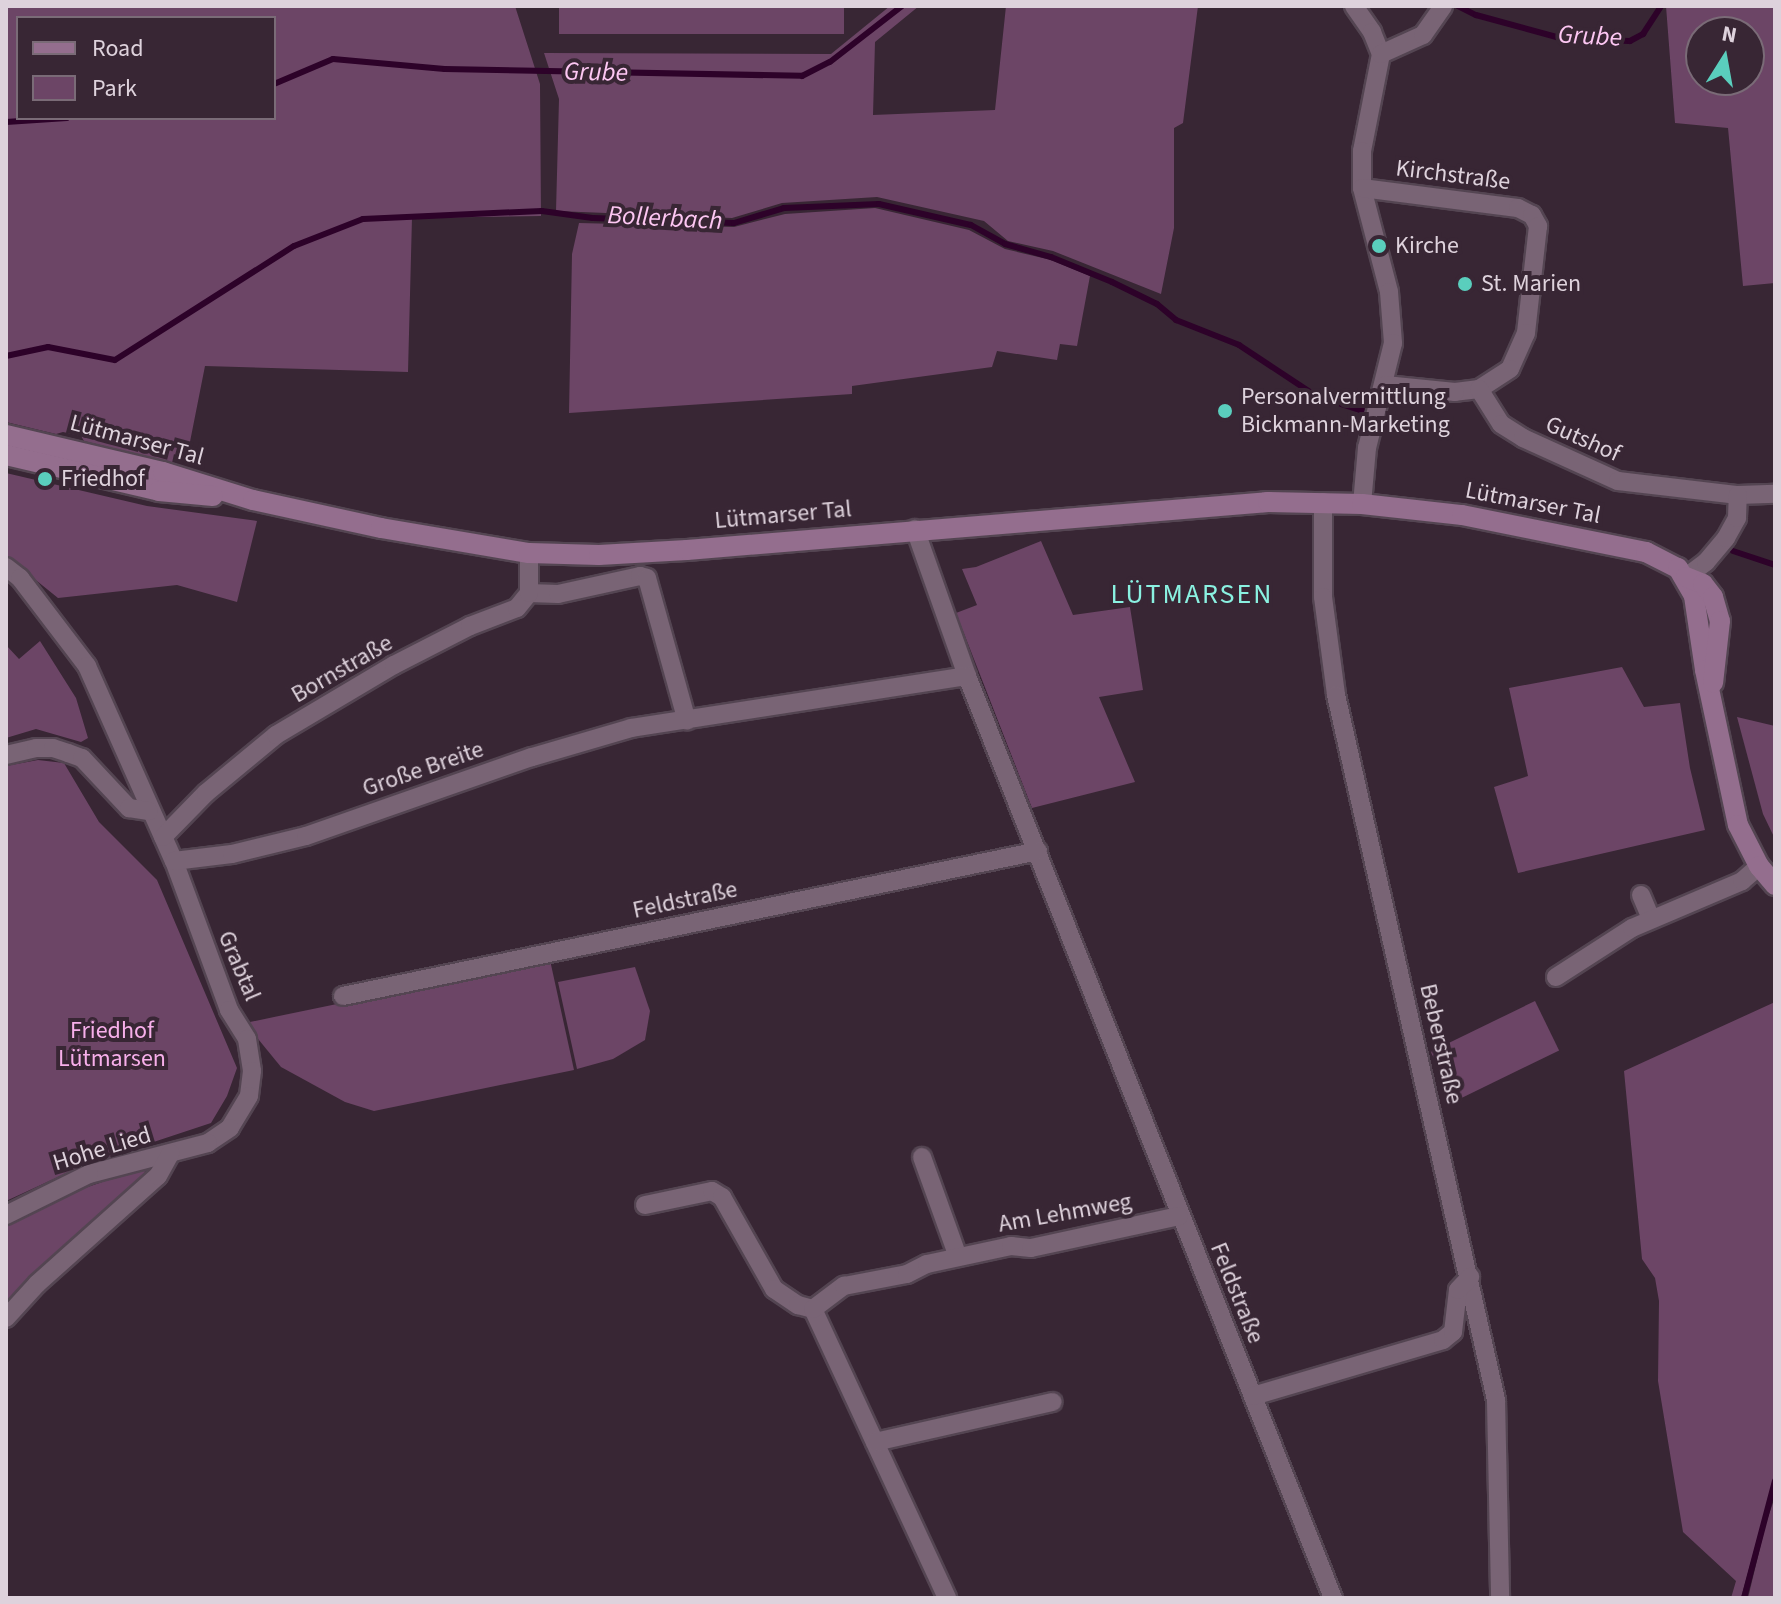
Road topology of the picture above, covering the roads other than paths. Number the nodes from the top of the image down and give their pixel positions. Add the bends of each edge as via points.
1 (1354, 6) edge
2 (1442, 9) edge
3 (1381, 54) junction
4 (1362, 188) junction
5 (1385, 385) junction
6 (1479, 389) junction
7 (6, 435) edge
8 (6, 455) edge
9 (1775, 494) edge
10 (1738, 495) junction
11 (253, 500) junction
12 (1323, 502) junction
13 (1362, 504) junction
14 (915, 529) junction
15 (529, 553) junction
16 (6, 567) edge
17 (1686, 577) junction
18 (529, 593) junction
19 (967, 676) junction
20 (687, 721) junction
21 (6, 755) edge
22 (149, 811) junction
23 (163, 837) junction
24 (1038, 851) junction
25 (174, 861) junction
26 (1759, 866) junction
27 (1775, 885) edge
28 (1641, 895) dead end
29 (1651, 919) junction
30 (1556, 977) dead end
31 (343, 996) dead end
32 (171, 1153) junction
33 (922, 1157) dead end
34 (645, 1205) dead end
35 (6, 1215) edge
36 (1179, 1216) junction
37 (958, 1257) junction
38 (1470, 1277) junction
39 (813, 1309) junction
40 (6, 1318) edge
41 (1253, 1396) junction
42 (1053, 1402) dead end
43 (875, 1442) junction
44 (947, 1598) edge
45 (1333, 1598) edge
46 (1500, 1598) edge

1 - 3 street
2 - 3 street via 1423,35
3 - 4 street, Kirchstraße via 1362,151
4 - 5 street, Kirchstraße via 1389,292 1393,343
4 - 6 street, Kirchstraße via 1518,208 1532,215 1538,226 1526,333 1510,369
5 - 6 street via 1455,392
5 - 13 street, Kirchstraße via 1367,448
6 - 10 street, Gutshof via 1501,424 1618,481
7 - 11 main road, Lütmarser Tal via 163,472
8 - 11 main road, Lütmarser Tal via 159,491
9 - 10 street, Gutshof
10 - 17 street via 1737,518 1726,538
11 - 15 main road, Lütmarser Tal
12 - 13 main road, Lütmarser Tal
12 - 14 main road, Lütmarser Tal
12 - 38 street, Beberstraße via 1323,597 1333,679
13 - 17 main road, Lütmarser Tal via 1462,515 1619,546 1666,560
14 - 15 main road, Lütmarser Tal via 673,551
14 - 19 street, Feldstraße
15 - 18 street
16 - 22 street, Grabtal via 29,588 87,666
17 - 26 main road, Lütmarser Tal via 1703,584 1720,621 1712,699 1738,825
18 - 20 street via 558,594 647,578
18 - 23 street, Bornstraße via 517,608 394,665 276,735
19 - 20 street, Große Breite
19 - 24 street, Feldstraße
20 - 25 street, Große Breite via 631,728 532,757 306,836
21 - 22 street via 53,748 82,758 129,808
22 - 23 street, Grabtal
23 - 25 street, Grabtal
24 - 31 street, Feldstraße
24 - 36 street, Feldstraße
25 - 32 street, Grabtal via 214,974 247,1039 252,1071 249,1096 230,1128 208,1143
26 - 27 main road, Lütmarser Tal
26 - 29 street via 1742,881
28 - 29 street
29 - 30 street
32 - 35 street, Hohe Lied via 89,1174
32 - 40 street via 158,1176
33 - 37 street
34 - 39 street via 712,1191 722,1197 774,1289
36 - 37 street, Am Lehmweg via 1031,1248 1011,1246
36 - 41 street, Feldstraße
37 - 39 street, Am Lehmweg via 844,1286
38 - 41 street via 1458,1290 1453,1332 1443,1340
38 - 46 street, Beberstraße via 1496,1400
39 - 43 street
41 - 45 street, Feldstraße
42 - 43 street
43 - 44 street

